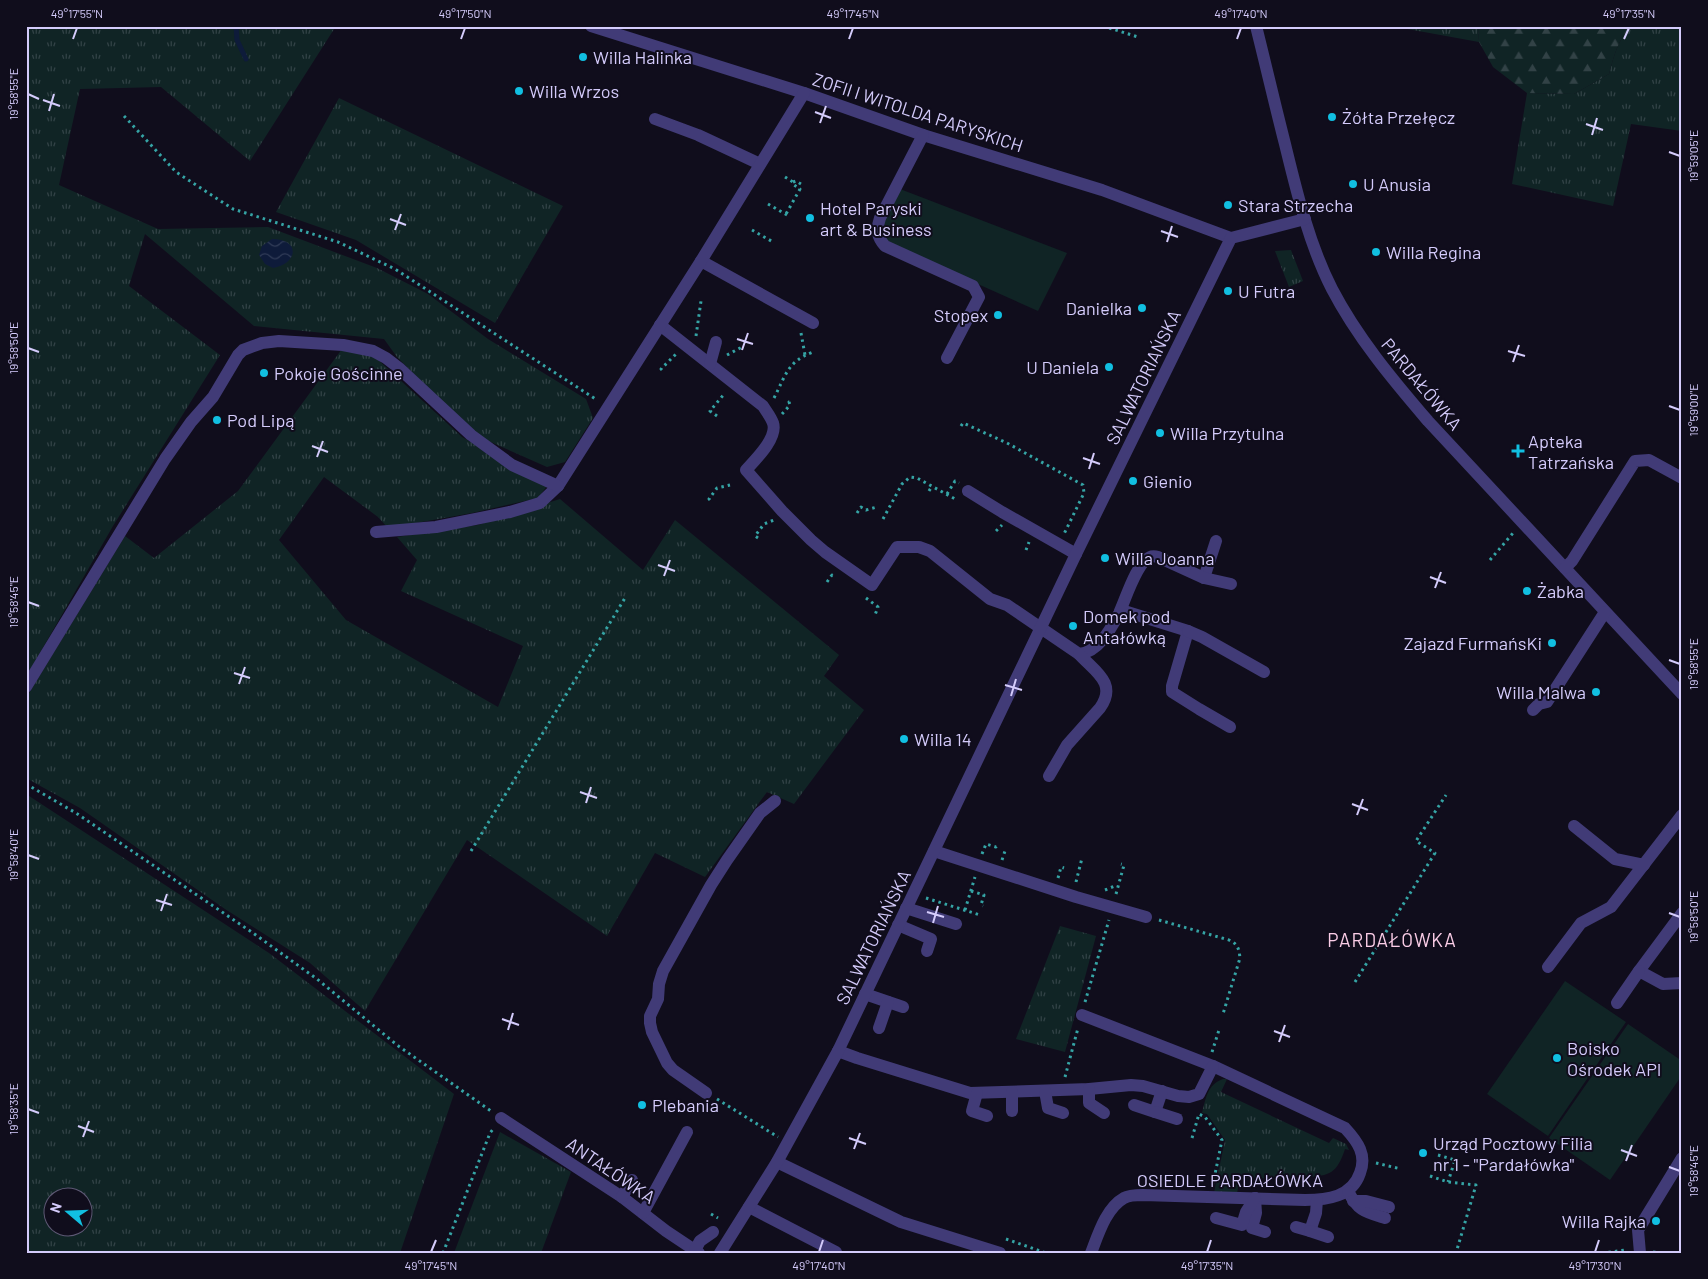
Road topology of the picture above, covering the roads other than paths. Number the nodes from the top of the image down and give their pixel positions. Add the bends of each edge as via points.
1 (591, 26) edge
2 (1256, 26) edge
3 (804, 93) junction
4 (655, 119) dead end
5 (923, 135) junction
6 (760, 164) junction
7 (1305, 220) junction
8 (1231, 238) junction
9 (701, 261) junction
10 (812, 323) dead end
11 (660, 325) junction
12 (716, 342) dead end
13 (947, 358) dead end
14 (710, 364) junction
15 (1682, 478) edge
16 (558, 486) junction
17 (968, 491) dead end
18 (376, 532) dead end
19 (1216, 541) dead end
20 (1076, 554) junction
21 (1565, 568) junction
22 (1204, 578) junction
23 (1231, 584) dead end
24 (1120, 611) junction
25 (1606, 612) junction
26 (1040, 628) junction
27 (1188, 631) junction
28 (1074, 651) junction
29 (1264, 672) dead end
30 (26, 687) edge
31 (1682, 694) edge
32 (1532, 710) dead end
33 (1230, 727) dead end
34 (1049, 776) dead end
35 (775, 800) dead end
36 (1682, 815) edge
37 (1574, 826) dead end
38 (934, 851) junction
39 (1644, 865) junction
40 (906, 908) junction
41 (1682, 913) edge
42 (1146, 917) road end
43 (956, 924) dead end
44 (898, 925) junction
45 (927, 951) dead end
46 (1548, 967) dead end
47 (1639, 971) junction
48 (1682, 983) edge
49 (865, 994) junction
50 (888, 1002) junction
51 (1617, 1003) dead end
52 (903, 1007) dead end
53 (1082, 1015) road end
54 (879, 1028) dead end
55 (838, 1051) junction
56 (1211, 1065) junction
57 (1089, 1090) junction
58 (1045, 1091) junction
59 (1162, 1091) junction
60 (706, 1092) road end
61 (1012, 1092) junction
62 (977, 1093) junction
63 (1134, 1106) dead end
64 (1012, 1111) dead end
65 (1155, 1112) junction
66 (1063, 1113) dead end
67 (1104, 1113) dead end
68 (987, 1116) dead end
69 (501, 1118) road end
70 (1177, 1119) dead end
71 (687, 1132) dead end
72 (1682, 1158) edge
73 (777, 1162) junction
74 (632, 1180) dead end
75 (1350, 1196) junction
76 (622, 1197) junction
77 (1255, 1198) junction
78 (1317, 1200) junction
79 (749, 1207) junction
80 (1387, 1212) dead end
81 (643, 1213) junction
82 (1216, 1218) dead end
83 (1296, 1227) dead end
84 (1310, 1231) junction
85 (712, 1232) dead end
86 (1265, 1232) dead end
87 (1328, 1237) dead end
88 (697, 1251) edge
89 (836, 1252) edge
90 (720, 1253) edge
91 (1000, 1253) edge
92 (1091, 1253) edge
93 (1640, 1253) edge

1 - 3 street, ZOFII I WITOLDA PARYSKICH
2 - 7 street, PARDAŁÓWKA
3 - 5 street, ZOFII I WITOLDA PARYSKICH
3 - 6 street
4 - 6 street
5 - 8 street, ZOFII I WITOLDA PARYSKICH via 1102,190
5 - 13 street via 880,218 877,231 885,246 973,286 979,297
6 - 9 street
7 - 8 street
7 - 21 street, PARDAŁÓWKA via 1331,287 1372,352 1428,420
8 - 20 street, SALWATORIAŃSKA
9 - 10 street
9 - 11 street
11 - 14 street via 687,351
11 - 16 street
12 - 14 street
14 - 26 street via 763,406 773,423 768,444 746,470 790,520 825,552 872,585 897,547 925,548 990,599 1008,606
15 - 21 street via 1649,460 1636,461
16 - 18 street via 540,503 510,512 436,527
16 - 30 street via 512,465 491,450 399,368 373,351 296,341 262,343 248,348 238,355 213,397 165,459
17 - 20 street
19 - 22 street
20 - 26 street, SALWATORIAŃSKA
21 - 25 street, PARDAŁÓWKA
22 - 23 street
22 - 24 street via 1151,556 1138,569
24 - 27 street
24 - 28 street via 1101,642 1092,650 1086,654
25 - 31 street, PARDAŁÓWKA
25 - 32 street via 1547,702
26 - 28 street
26 - 38 street, SALWATORIAŃSKA
27 - 29 street
27 - 33 street via 1172,692
28 - 34 street via 1102,678 1106,685 1105,702 1067,745
35 - 60 street via 760,813 711,885 663,970 658,999 650,1016 652,1032 667,1063
36 - 39 street
37 - 39 street via 1615,859
38 - 40 street, SALWATORIAŃSKA
38 - 42 street via 1076,898
39 - 46 street via 1611,907 1581,923
40 - 43 street
40 - 44 street, SALWATORIAŃSKA
41 - 47 street
44 - 45 street via 931,939
44 - 49 street, SALWATORIAŃSKA
47 - 48 street via 1663,984
47 - 51 street
49 - 50 street
49 - 55 street, SALWATORIAŃSKA
50 - 52 street
50 - 54 street
53 - 56 street
55 - 62 street
55 - 73 street, SALWATORIAŃSKA
56 - 59 street via 1199,1094 1189,1098
56 - 75 street, OSIEDLE PARDAŁÓWKA via 1345,1128 1359,1146 1363,1159
57 - 58 street
57 - 59 street via 1131,1084
57 - 67 street via 1089,1103
58 - 61 street
58 - 66 street via 1048,1108
59 - 65 street
61 - 62 street
61 - 64 street
62 - 68 street via 972,1111
63 - 65 street
65 - 70 street
69 - 76 street, ANTAŁÓWKA
71 - 81 street
72 - 93 street via 1638,1230
73 - 79 street, SALWATORIAŃSKA
73 - 91 street via 901,1222
74 - 76 street
75 - 78 street, OSIEDLE PARDAŁÓWKA
75 - 80 street
76 - 81 street, ANTAŁÓWKA
77 - 78 street, OSIEDLE PARDAŁÓWKA
77 - 82 street via 1242,1225
77 - 86 street via 1252,1228
77 - 92 street, OSIEDLE PARDAŁÓWKA via 1125,1197 1109,1213
78 - 84 street
79 - 89 street
79 - 90 street, SALWATORIAŃSKA
81 - 88 street, ANTAŁÓWKA
83 - 84 street
84 - 87 street
85 - 88 street via 700,1241

